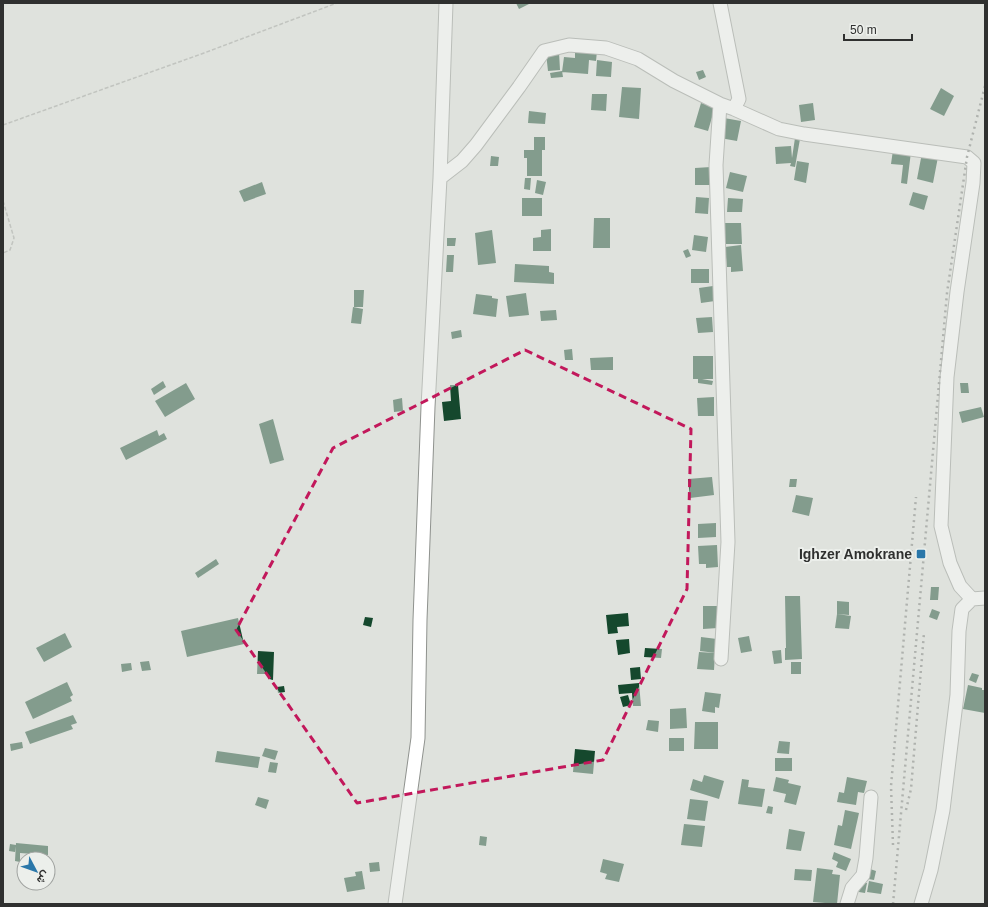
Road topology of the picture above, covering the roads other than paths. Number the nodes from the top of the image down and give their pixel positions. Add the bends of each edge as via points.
1 (446, 3) edge
2 (720, 3) edge
3 (720, 104) junction
4 (734, 109) junction
5 (440, 178) junction
6 (979, 599) edge
7 (721, 660) dead end
8 (871, 797) dead end
9 (395, 904) edge
10 (847, 904) edge
11 (922, 904) edge

1 - 5 street
2 - 4 street via 739,99
3 - 4 street
3 - 5 street via 638,59 606,48 569,45 544,51 476,145 462,161
3 - 7 street via 716,165 728,542
4 - 6 street via 780,129 967,157 974,163 947,377 941,526 950,563 960,586
5 - 9 street via 428,406 418,738
6 - 11 street via 962,609 957,695 943,810
8 - 10 street via 863,875 852,888

